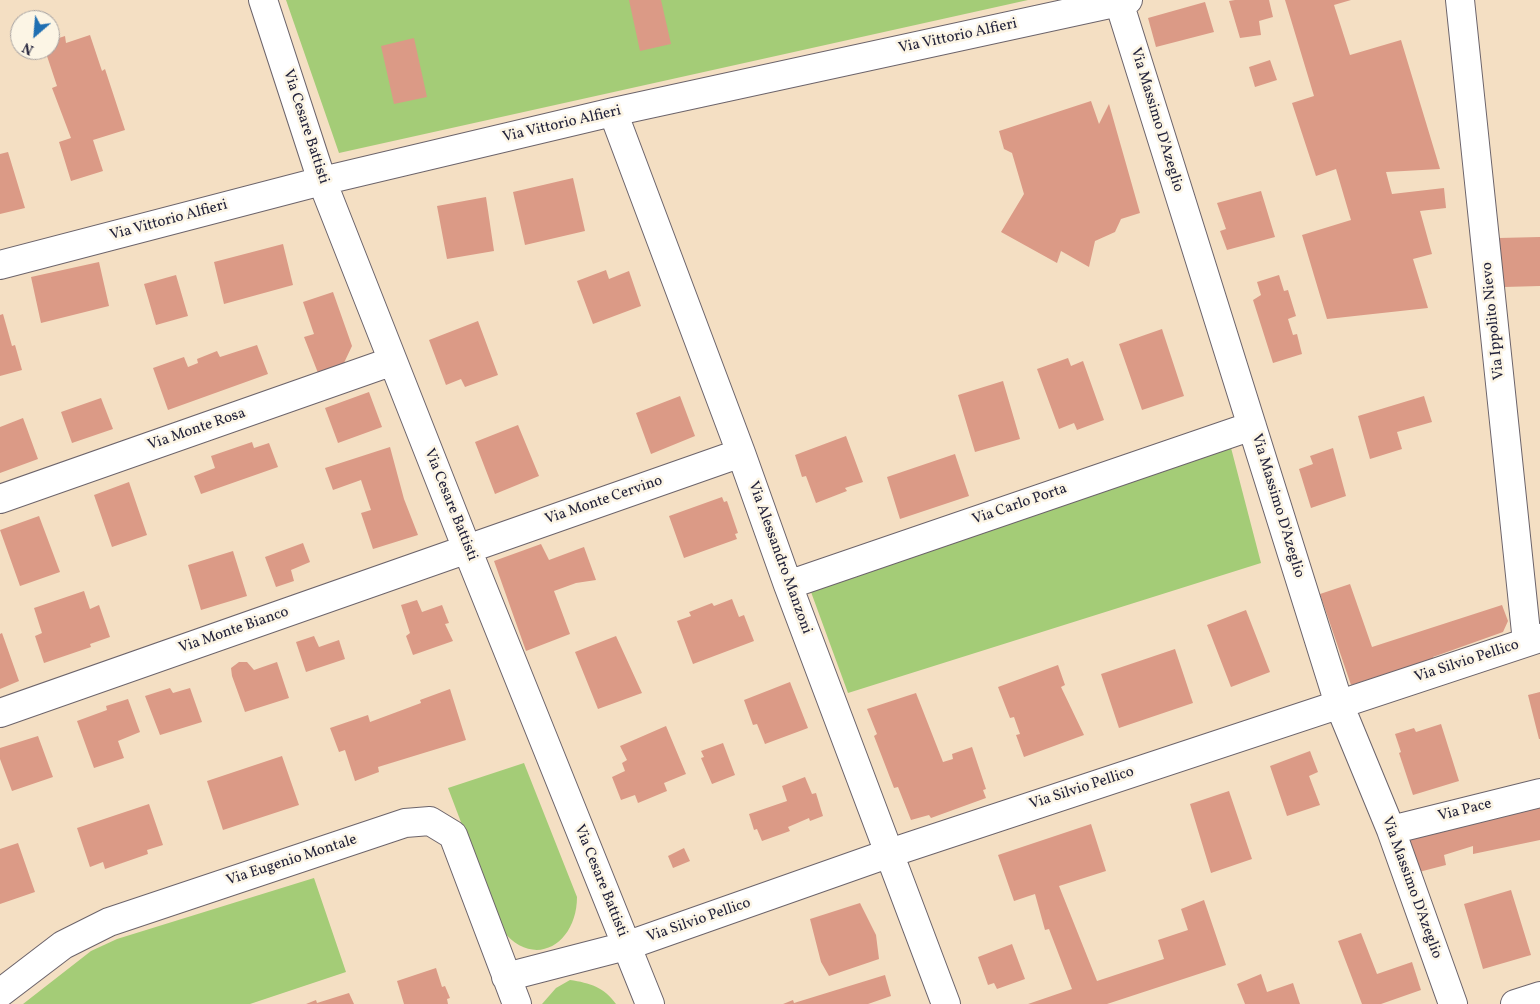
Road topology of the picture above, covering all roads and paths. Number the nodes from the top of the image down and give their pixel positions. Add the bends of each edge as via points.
1 (262, 0) edge
2 (1460, 0) edge
3 (1124, 1) edge
4 (613, 112) junction
5 (322, 182) junction
6 (0, 265) edge
7 (393, 361) junction
8 (1252, 426) junction
9 (741, 453) junction
10 (0, 499) edge
11 (467, 549) junction
12 (788, 585) junction
13 (1534, 640) edge
14 (1340, 704) junction
15 (0, 713) edge
16 (1540, 793) edge
17 (1391, 830) junction
18 (890, 853) junction
19 (626, 946) junction
20 (506, 977) junction
21 (0, 992) edge
22 (1540, 996) edge
23 (516, 1004) edge
24 (650, 1004) edge
25 (946, 1004) edge
26 (1453, 1004) edge
27 (1514, 1004) edge

1 - 5 street, Via Cesare Battisti
2 - 13 street, Via Ippolito Nievo
3 - 4 street, Via Vittorio Alfieri
3 - 8 street, Via Massimo D'Azeglio
4 - 5 street, Via Vittorio Alfieri
4 - 9 street, Via Alessandro Manzoni
5 - 6 street, Via Vittorio Alfieri
5 - 7 street, Via Cesare Battisti
7 - 10 street, Via Monte Rosa
7 - 11 street, Via Cesare Battisti
8 - 12 street, Via Carlo Porta
8 - 14 street, Via Massimo D'Azeglio
9 - 11 street, Via Monte Cervino
9 - 12 street, Via Alessandro Manzoni
11 - 15 street, Via Monte Bianco
11 - 19 street, Via Cesare Battisti
12 - 18 street, Via Alessandro Manzoni
13 - 14 street, Via Silvio Pellico
14 - 17 street, Via Massimo D'Azeglio
14 - 18 street, Via Silvio Pellico
16 - 17 street, Via Pace
17 - 26 street, Via Massimo D'Azeglio
18 - 19 street, Via Silvio Pellico
18 - 25 street, Via Alessandro Manzoni
19 - 20 street
19 - 24 street, Via Cesare Battisti
20 - 21 street, Via Eugenio Montale via 453,835 430,821 405,823 109,922 63,945
20 - 23 street, Via Eugenio Montale
22 - 27 street

